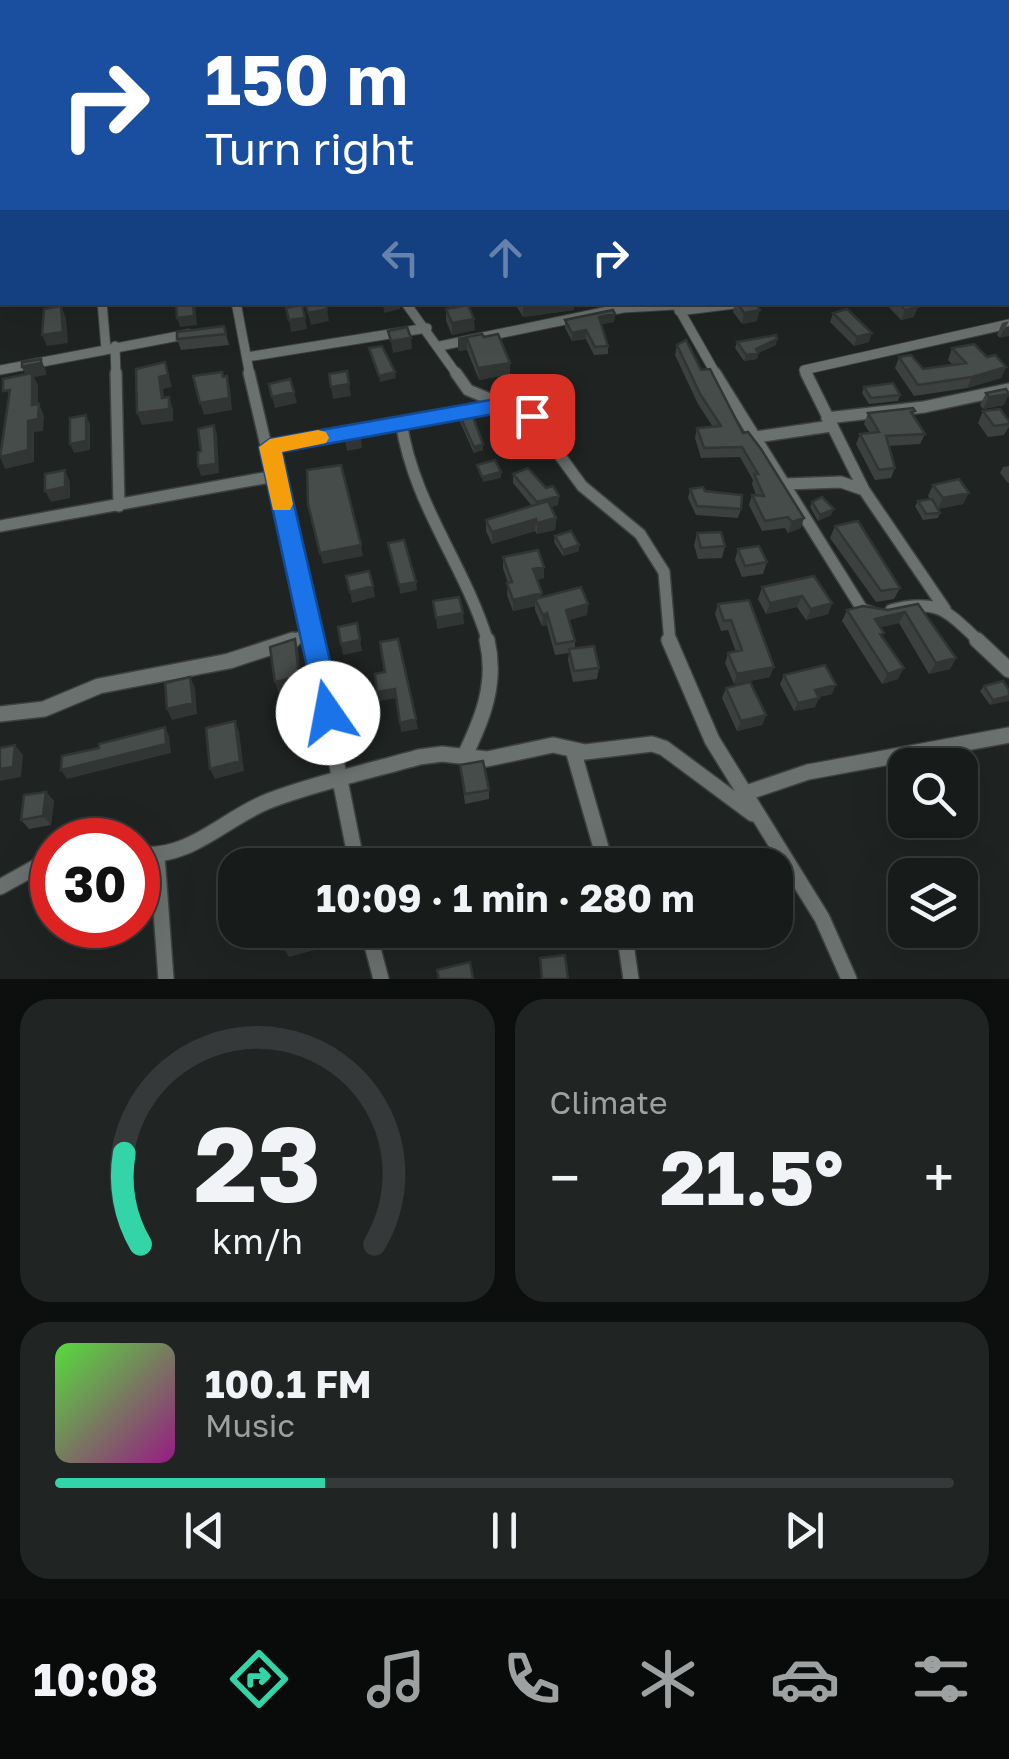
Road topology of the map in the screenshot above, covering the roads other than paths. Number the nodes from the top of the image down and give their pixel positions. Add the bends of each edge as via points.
1 (103, 305) edge
2 (236, 305) edge
3 (408, 305) edge
4 (677, 306) edge
5 (1009, 324) edge
6 (238, 328) junction
7 (427, 328) junction
8 (220, 330) edge
9 (201, 332) edge
10 (440, 346) junction
11 (111, 348) junction
12 (247, 357) junction
13 (0, 370) edge
14 (1009, 389) edge
15 (507, 404) junction
16 (402, 422) junction
17 (829, 422) junction
18 (756, 437) junction
19 (270, 447) junction
20 (275, 476) junction
21 (785, 484) junction
22 (864, 490) junction
23 (119, 506) junction
24 (0, 526) edge
25 (945, 609) junction
26 (310, 634) junction
27 (1009, 670) edge
28 (0, 714) edge
29 (1009, 735) edge
30 (573, 750) junction
31 (464, 757) junction
32 (342, 780) junction
33 (746, 793) junction
34 (763, 824) junction
35 (354, 848) edge
36 (601, 848) edge
37 (160, 855) edge
38 (30, 870) edge
39 (0, 887) edge
40 (160, 897) edge
41 (373, 948) edge
42 (627, 948) edge
43 (166, 979) edge
44 (381, 979) edge
45 (631, 979) edge
46 (849, 979) edge

1 - 11 street
2 - 6 street
3 - 7 street
4 - 10 street via 624,308
4 - 18 street
5 - 17 street via 806,368
6 - 8 street
6 - 12 street
7 - 10 street
7 - 12 street
9 - 11 street
10 - 15 street via 468,390
11 - 13 street
11 - 23 street
12 - 19 street
14 - 17 street
15 - 16 street
15 - 33 street via 541,425 582,486 657,556 667,635 712,740
16 - 19 street
16 - 31 street via 411,472 489,646 493,674
17 - 18 street
17 - 22 street
18 - 21 street
19 - 20 street
20 - 23 street
20 - 26 street
21 - 22 street via 841,482
21 - 25 street via 862,609 874,614 919,603
22 - 25 street
23 - 24 street
25 - 27 street
26 - 28 street via 229,661 99,686 44,709
26 - 32 street
29 - 33 street via 808,772
30 - 31 street via 553,745 487,759
30 - 34 street via 664,748
30 - 36 street
31 - 32 street via 418,757
32 - 35 street
32 - 37 street via 266,801 220,831
33 - 34 street
34 - 46 street via 822,918
38 - 39 street
40 - 43 street
41 - 44 street
42 - 45 street

